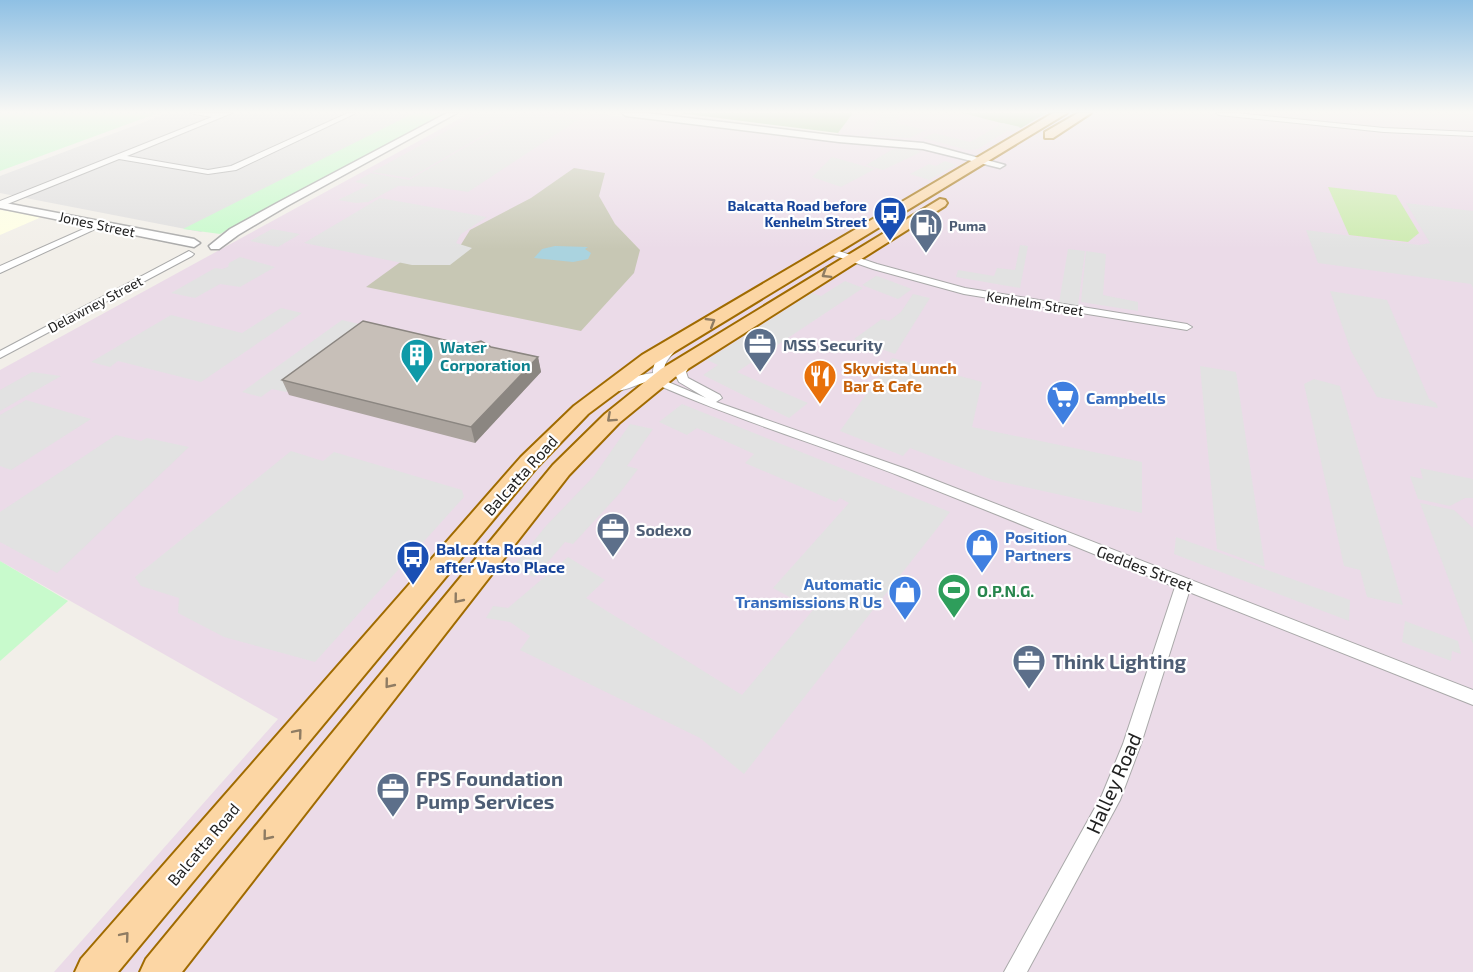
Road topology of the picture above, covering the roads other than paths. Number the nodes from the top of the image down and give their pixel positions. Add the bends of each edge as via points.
1 (116, 158) edge
2 (128, 158) edge
3 (254, 158) edge
4 (368, 158) edge
5 (981, 158) edge
6 (984, 159) junction
7 (1004, 163) joint
8 (0, 206) edge
9 (96, 226) junction
10 (198, 246) junction
11 (834, 248) junction
12 (854, 256) junction
13 (0, 270) edge
14 (1187, 327) dead end
15 (679, 341) junction
16 (0, 354) edge
17 (687, 360) junction
18 (683, 380) junction
19 (658, 381) junction
20 (595, 399) junction
21 (749, 416) junction
22 (1184, 584) junction
23 (1473, 698) edge
24 (171, 969) edge
25 (94, 972) edge
26 (1015, 972) edge

1 - 8 street
2 - 3 street via 220,171
4 - 10 street, Delawney Street via 234,232
5 - 6 street
6 - 7 street
6 - 11 main road, Balcatta Road
7 - 12 main road, Balcatta Road
8 - 9 street, Jones Street
9 - 10 street, Jones Street
9 - 13 street
10 - 16 street, Delawney Street
11 - 12 street, Kenhelm Street
15 -> 11 main road, Balcatta Road
12 - 14 street, Kenhelm Street via 964,291
12 -> 17 main road, Balcatta Road
15 - 19 street via 662,358 657,368
15 - 20 main road, Balcatta Road
17 - 18 street via 680,372
17 - 19 main road, Balcatta Road
18 - 19 street, Geddes Street
18 - 21 street, Geddes Street
19 - 20 street, Geddes Street via 633,380
19 - 21 street, Geddes Street
19 -> 24 main road, Balcatta Road via 593,436 561,470
25 -> 20 main road, Balcatta Road via 529,462
21 - 22 street, Geddes Street
22 - 23 street, Geddes Street
22 - 26 street, Halley Road via 1110,800

